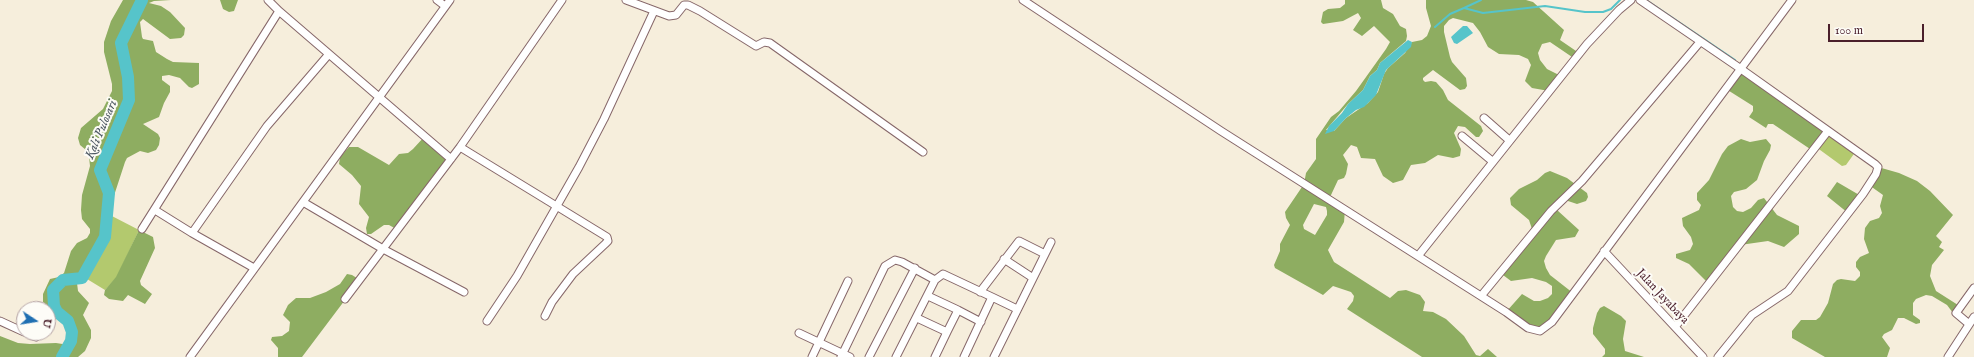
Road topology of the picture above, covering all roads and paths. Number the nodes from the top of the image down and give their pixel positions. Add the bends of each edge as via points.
1 (268, 0) edge
2 (437, 0) edge
3 (562, 0) edge
4 (626, 0) edge
5 (1023, 0) edge
6 (1631, 0) edge
7 (1640, 0) edge
8 (1792, 0) edge
9 (448, 3) edge
10 (279, 11) junction
11 (654, 12) junction
12 (1700, 42) junction
13 (329, 54) junction
14 (1741, 69) junction
15 (379, 98) junction
16 (1484, 118) dead end
17 (1828, 131) junction
18 (1462, 136) dead end
19 (1509, 140) junction
20 (460, 147) junction
21 (923, 152) dead end
22 (451, 159) junction
23 (1492, 161) junction
24 (303, 202) junction
25 (556, 205) junction
26 (155, 210) junction
27 (142, 229) dead end
28 (192, 233) junction
29 (1051, 242) dead end
30 (383, 250) junction
31 (1604, 251) junction
32 (1045, 254) junction
33 (1418, 256) junction
34 (1004, 260) junction
35 (254, 268) junction
36 (915, 268) junction
37 (1033, 278) junction
38 (935, 280) junction
39 (848, 281) dead end
40 (1974, 288) edge
41 (464, 292) dead end
42 (980, 292) junction
43 (928, 296) junction
44 (1481, 296) junction
45 (992, 297) junction
46 (345, 300) dead end
47 (1017, 308) junction
48 (958, 310) junction
49 (545, 316) dead end
50 (1974, 317) edge
51 (917, 318) junction
52 (0, 321) edge
53 (487, 321) dead end
54 (981, 322) junction
55 (1969, 324) junction
56 (1675, 327) junction
57 (16, 328) edge
58 (947, 332) junction
59 (799, 333) dead end
60 (819, 342) junction
61 (842, 355) edge
62 (1950, 356) edge
63 (190, 357) edge
64 (812, 357) edge
65 (850, 357) edge
66 (869, 357) edge
67 (896, 357) edge
68 (935, 357) edge
69 (964, 357) edge
70 (994, 357) edge
71 (1703, 357) edge
72 (1718, 357) edge

1 - 10 street
2 - 9 street
3 - 20 street
4 - 11 street
5 - 33 street
6 - 19 street via 1587,44
7 - 12 street
8 - 14 street
9 - 15 street
10 - 13 street
10 - 26 street
11 - 21 street via 674,16 688,5 756,46 764,42 770,43
11 - 25 street via 604,119
12 - 14 street
12 - 44 street via 1582,181 1546,216
13 - 15 street
13 - 28 street via 267,126
14 - 17 street
14 - 31 street
15 - 22 street
15 - 24 street
16 - 19 street
17 - 56 street
17 - 72 street via 1877,165 1876,174 1788,291 1752,315
18 - 23 street
19 - 23 street
20 - 22 street
20 - 25 street
22 - 30 street
23 - 33 street
24 - 30 street
24 - 35 street
25 - 49 street via 608,239 572,274
25 - 53 street via 518,276
26 - 27 street
26 - 28 street
28 - 35 street
29 - 32 street
30 - 41 street
30 - 46 street
31 - 44 street via 1552,322 1540,331 1528,328
31 - 56 street, Jalan Jayabaya
32 - 34 street via 1019,241
32 - 37 street
33 - 44 street
34 - 37 street
34 - 42 street
35 - 63 street
36 - 38 street
36 - 61 street via 895,260 885,266
36 - 66 street
37 - 47 street
38 - 42 street via 943,274
38 - 43 street
39 - 60 street
40 - 55 street via 1956,313
42 - 45 street
43 - 48 street
43 - 51 street
45 - 47 street
45 - 54 street
47 - 70 street
48 - 54 street
48 - 58 street
50 - 55 street
51 - 58 street
51 - 67 street
52 - 57 street
54 - 69 street
55 - 62 street
56 - 71 street, Jalan Jayabaya
58 - 68 street
59 - 60 street
60 - 61 street
60 - 64 street
61 - 65 street

